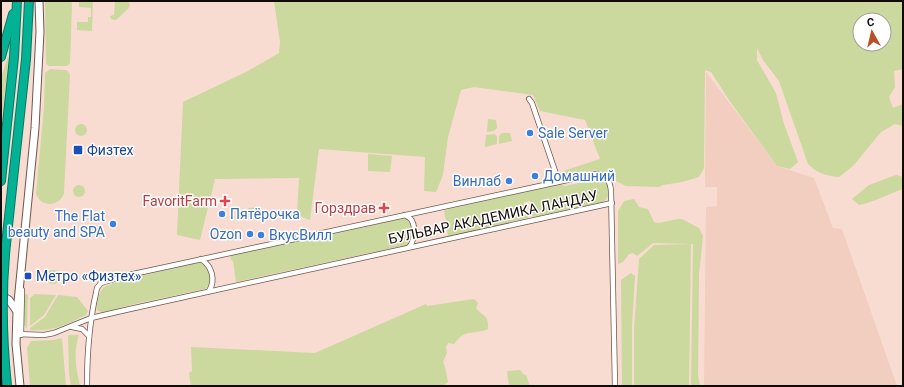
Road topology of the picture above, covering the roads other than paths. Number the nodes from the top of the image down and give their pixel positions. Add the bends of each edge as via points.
1 (16, 1) edge
2 (29, 1) edge
3 (39, 1) edge
4 (1, 57) edge
5 (529, 99) dead end
6 (1, 181) edge
7 (557, 182) junction
8 (612, 203) junction
9 (405, 215) junction
10 (409, 247) junction
11 (201, 259) junction
12 (19, 279) junction
13 (209, 291) junction
14 (1, 295) edge
15 (16, 312) junction
16 (91, 318) junction
17 (71, 327) junction
18 (1, 335) edge
19 (18, 335) junction
20 (89, 336) junction
21 (7, 386) edge
22 (20, 386) edge
23 (88, 386) edge
24 (615, 386) edge

1 - 4 highway
1 - 6 highway via 14,57
2 - 21 highway, bridge via 26,59 2,291
3 - 12 main road via 35,128
5 - 7 street
7 - 8 street, БУЛЬВАР АКАДЕМИКА ЛАНДАУ via 595,174 604,175 610,185
7 - 9 street, БУЛЬВАР АКАДЕМИКА ЛАНДАУ
8 - 10 street, БУЛЬВАР АКАДЕМИКА ЛАНДАУ
8 - 24 street
9 - 10 street via 411,219 414,226 414,240
9 - 11 street, БУЛЬВАР АКАДЕМИКА ЛАНДАУ
10 - 13 street, БУЛЬВАР АКАДЕМИКА ЛАНДАУ
11 - 13 street via 210,267 212,283
11 - 16 street, БУЛЬВАР АКАДЕМИКА ЛАНДАУ via 101,283 97,288
12 - 15 main road
12 - 19 street via 22,291
13 - 16 street, БУЛЬВАР АКАДЕМИКА ЛАНДАУ
14 - 15 main road via 12,302
15 - 19 main road
16 - 17 street, БУЛЬВАР АКАДЕМИКА ЛАНДАУ
16 - 20 street
17 - 19 street, БУЛЬВАР АКАДЕМИКА ЛАНДАУ via 44,335
17 - 20 street via 82,329
18 - 19 main road
19 - 22 main road
20 - 23 street

